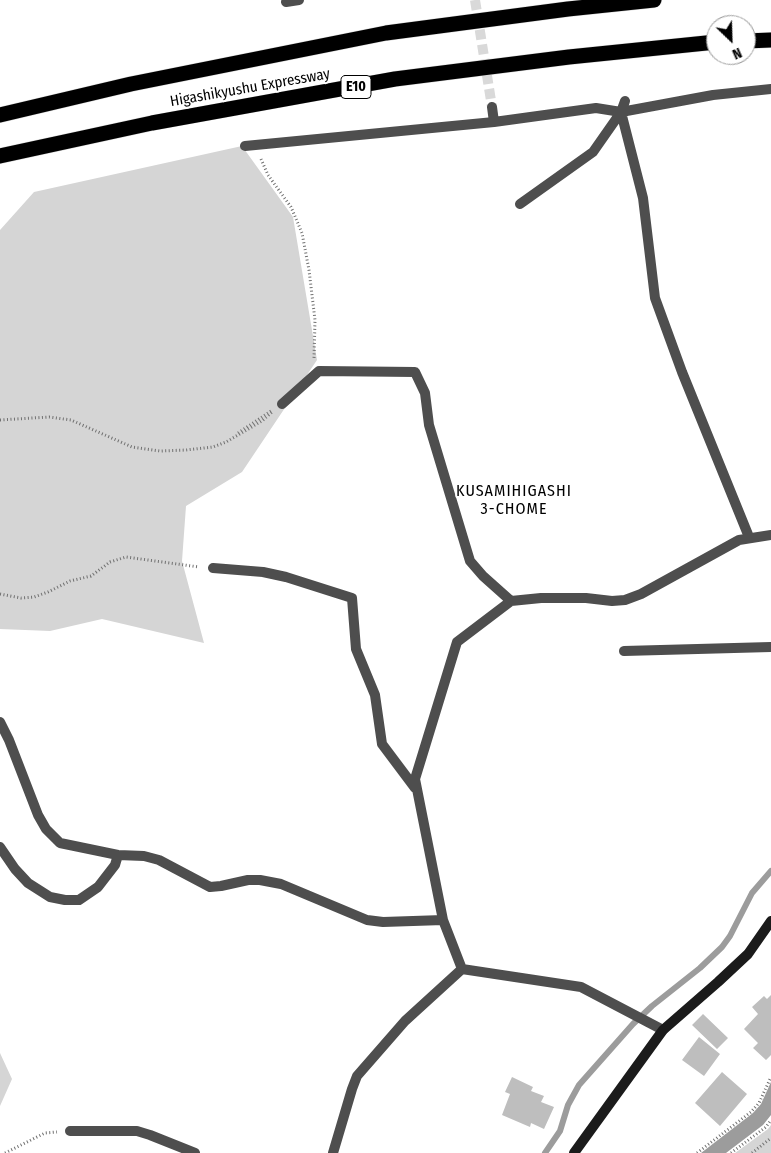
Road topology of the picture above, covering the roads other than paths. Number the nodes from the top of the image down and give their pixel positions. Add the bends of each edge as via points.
1 (299, 0) edge
2 (654, 0) edge
3 (286, 2) dead end
4 (771, 40) edge
5 (756, 41) edge
6 (706, 43) edge
7 (771, 90) edge
8 (625, 101) dead end
9 (492, 107) tunnel mouth
10 (621, 112) junction
11 (0, 115) edge
12 (494, 122) junction
13 (250, 145) road end
14 (0, 156) edge
15 (520, 204) dead end
16 (282, 404) road end
17 (771, 535) edge
18 (749, 537) junction
19 (213, 568) road end
20 (511, 601) junction
21 (771, 647) edge
22 (624, 651) dead end
23 (0, 722) edge
24 (417, 790) junction
25 (0, 847) edge
26 (118, 855) junction
27 (443, 920) junction
28 (771, 921) edge
29 (462, 970) junction
30 (663, 1030) junction
31 (70, 1131) road end
32 (194, 1153) edge
33 (333, 1153) edge
34 (574, 1153) edge

1 - 3 street
2 - 11 highway, Higashikyushu Expressway via 386,33 131,84
4 - 5 highway
6 - 14 highway, Higashikyushu Expressway / E10 via 395,80 152,124
7 - 10 street via 713,95
8 - 10 street
9 - 12 street
10 - 12 street via 596,108
10 - 15 street via 593,152
10 - 18 street via 643,198 655,298
12 - 13 street
16 - 20 street via 319,371 415,372 425,393 429,425 470,561
17 - 18 street
18 - 20 street via 625,600 541,598
19 - 24 street via 286,577 352,598 356,649 375,695 382,744
20 - 24 street via 457,642 415,779
21 - 22 street
23 - 26 street via 46,829 60,843
24 - 27 street
25 - 26 street via 28,883 50,897 65,900 79,900 98,887 115,865
26 - 27 street via 159,860 210,887 248,880 281,884 367,920
27 - 29 street
28 - 30 street via 748,954
29 - 30 street via 581,987
29 - 33 street via 405,1021 357,1076
30 - 34 street
31 - 32 street via 137,1131

